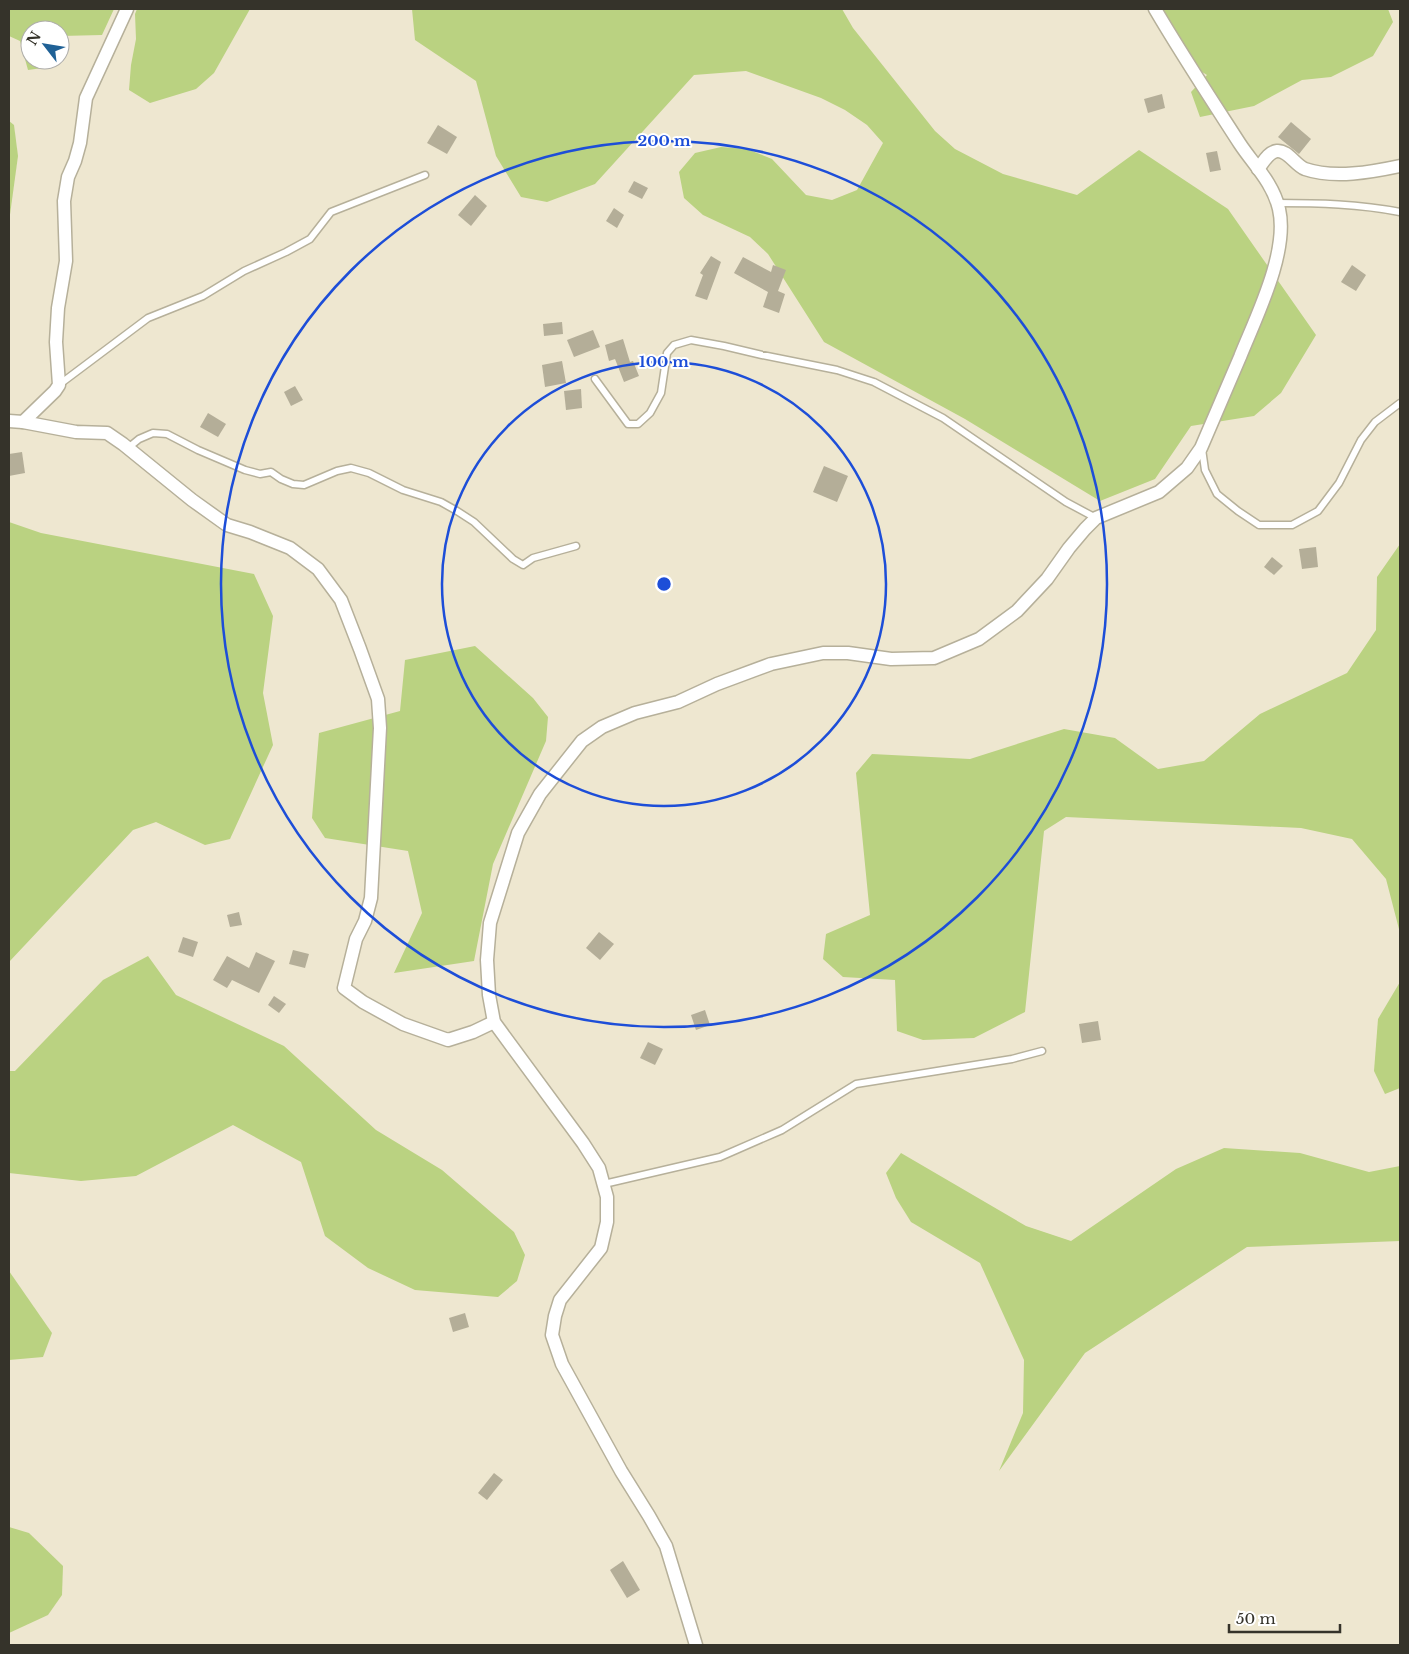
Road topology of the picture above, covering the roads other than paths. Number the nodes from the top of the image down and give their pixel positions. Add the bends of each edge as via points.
1 (127, 9) edge
2 (1155, 9) edge
3 (1400, 166) edge
4 (1258, 169) junction
5 (425, 174) dead end
6 (1277, 203) junction
7 (1400, 212) edge
8 (595, 379) dead end
9 (59, 385) junction
10 (1400, 403) edge
11 (9, 422) edge
12 (23, 422) junction
13 (128, 448) junction
14 (1201, 448) junction
15 (1096, 518) junction
16 (576, 546) dead end
17 (494, 1022) junction
18 (1042, 1051) dead end
19 (604, 1184) junction
20 (696, 1645) edge

1 - 9 street via 86,98 80,143 68,177 64,201 66,261 56,342
2 - 4 street via 1182,56
3 - 4 street via 1352,174 1324,172 1298,166 1284,152 1277,151 1270,153
4 - 6 street
5 - 9 lane via 331,212 310,239 244,271 203,296 148,318
6 - 7 lane via 1372,206
6 - 14 street via 1281,230 1265,296
8 - 15 lane via 628,424 638,424 650,413 661,393 667,353 674,345 691,340 837,370 874,382 943,418 1066,502
9 - 12 street
10 - 14 lane via 1375,422 1361,440 1339,483 1318,511 1292,525 1259,525 1231,506 1217,494 1205,470
11 - 12 street
12 - 13 street via 76,432 107,433
13 - 16 lane via 153,432 167,434 245,470 260,474 271,472 293,484 304,485 351,468 369,473 402,490 457,511 523,565 533,558
13 - 17 street via 227,525 290,548 318,569 341,600 378,699 380,728 371,898 356,939 344,988 403,1024 448,1040
14 - 15 street via 1188,468 1159,492
15 - 17 street via 1017,611 979,639 934,658 891,659 823,653 771,664 678,702 635,713 602,727 582,741 540,794 518,833 504,873 490,922 487,960
17 - 19 street via 583,1143 599,1168
18 - 19 lane via 1012,1059 856,1084 782,1130 720,1157
19 - 20 street via 607,1222 601,1248 560,1300 552,1335 562,1364 666,1546

